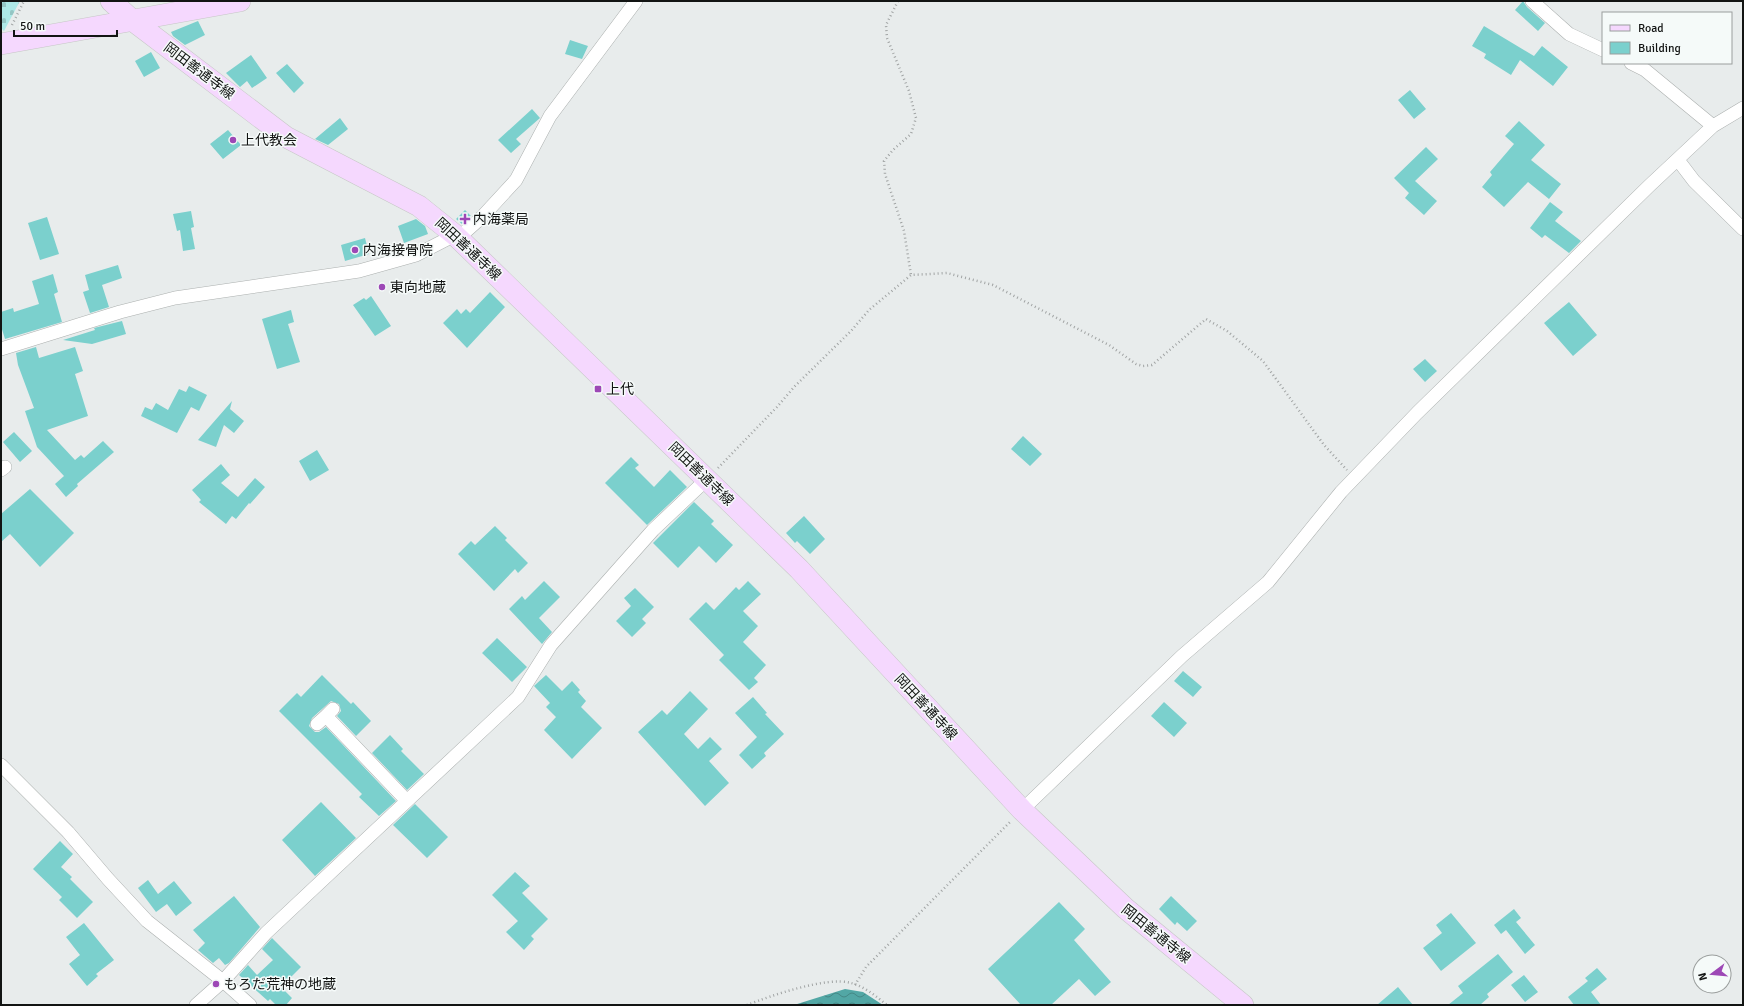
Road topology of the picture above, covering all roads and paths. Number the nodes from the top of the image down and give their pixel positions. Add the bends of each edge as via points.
1 (24, 1) edge
2 (111, 1) edge
3 (240, 1) edge
4 (636, 1) edge
5 (898, 1) edge
6 (1532, 1) edge
7 (132, 20) junction
8 (2, 43) edge
9 (1602, 50) edge
10 (1633, 64) edge
11 (1743, 108) edge
12 (1713, 126) junction
13 (1678, 160) junction
14 (1743, 228) edge
15 (455, 235) junction
16 (911, 275) junction
17 (1, 349) edge
18 (1344, 467) dead end
19 (706, 480) junction
20 (325, 716) dead end
21 (1, 765) edge
22 (407, 802) junction
23 (1022, 810) junction
24 (223, 981) junction
25 (855, 985) junction
26 (196, 1005) edge
27 (250, 1005) edge
28 (747, 1005) edge
29 (887, 1005) edge
30 (1243, 1005) edge

1 - 8 path
2 - 7 main road, 岡田善通寺線
3 - 7 main road
4 - 15 street via 550,116 516,180 482,217 464,233
5 - 16 path via 886,25 888,38 909,91 916,118 910,134 884,161 884,168 904,230
6 - 9 street via 1569,34
7 - 8 main road
7 - 15 main road, 岡田善通寺線 via 286,136 419,206
10 - 12 street via 1645,70
11 - 12 street
12 - 13 street
13 - 14 street via 1694,181
13 - 23 street via 1417,413 1341,492 1268,582 1182,656
15 - 17 street via 416,255 359,272 176,298 120,312
15 - 19 main road, 岡田善通寺線
16 - 18 path via 947,273 993,285 1109,345 1143,366 1152,365 1206,319 1227,331 1264,361 1324,445
16 - 19 path via 869,310
19 - 22 street via 653,530 551,645 518,697
19 - 23 main road, 岡田善通寺線 via 799,568
20 - 22 street
21 - 24 street via 68,832 147,921
22 - 24 street via 266,933
23 - 25 path via 866,967
23 - 30 main road, 岡田善通寺線 via 1125,908
24 - 26 street
24 - 27 street
25 - 28 path via 850,982 829,982
25 - 29 path

